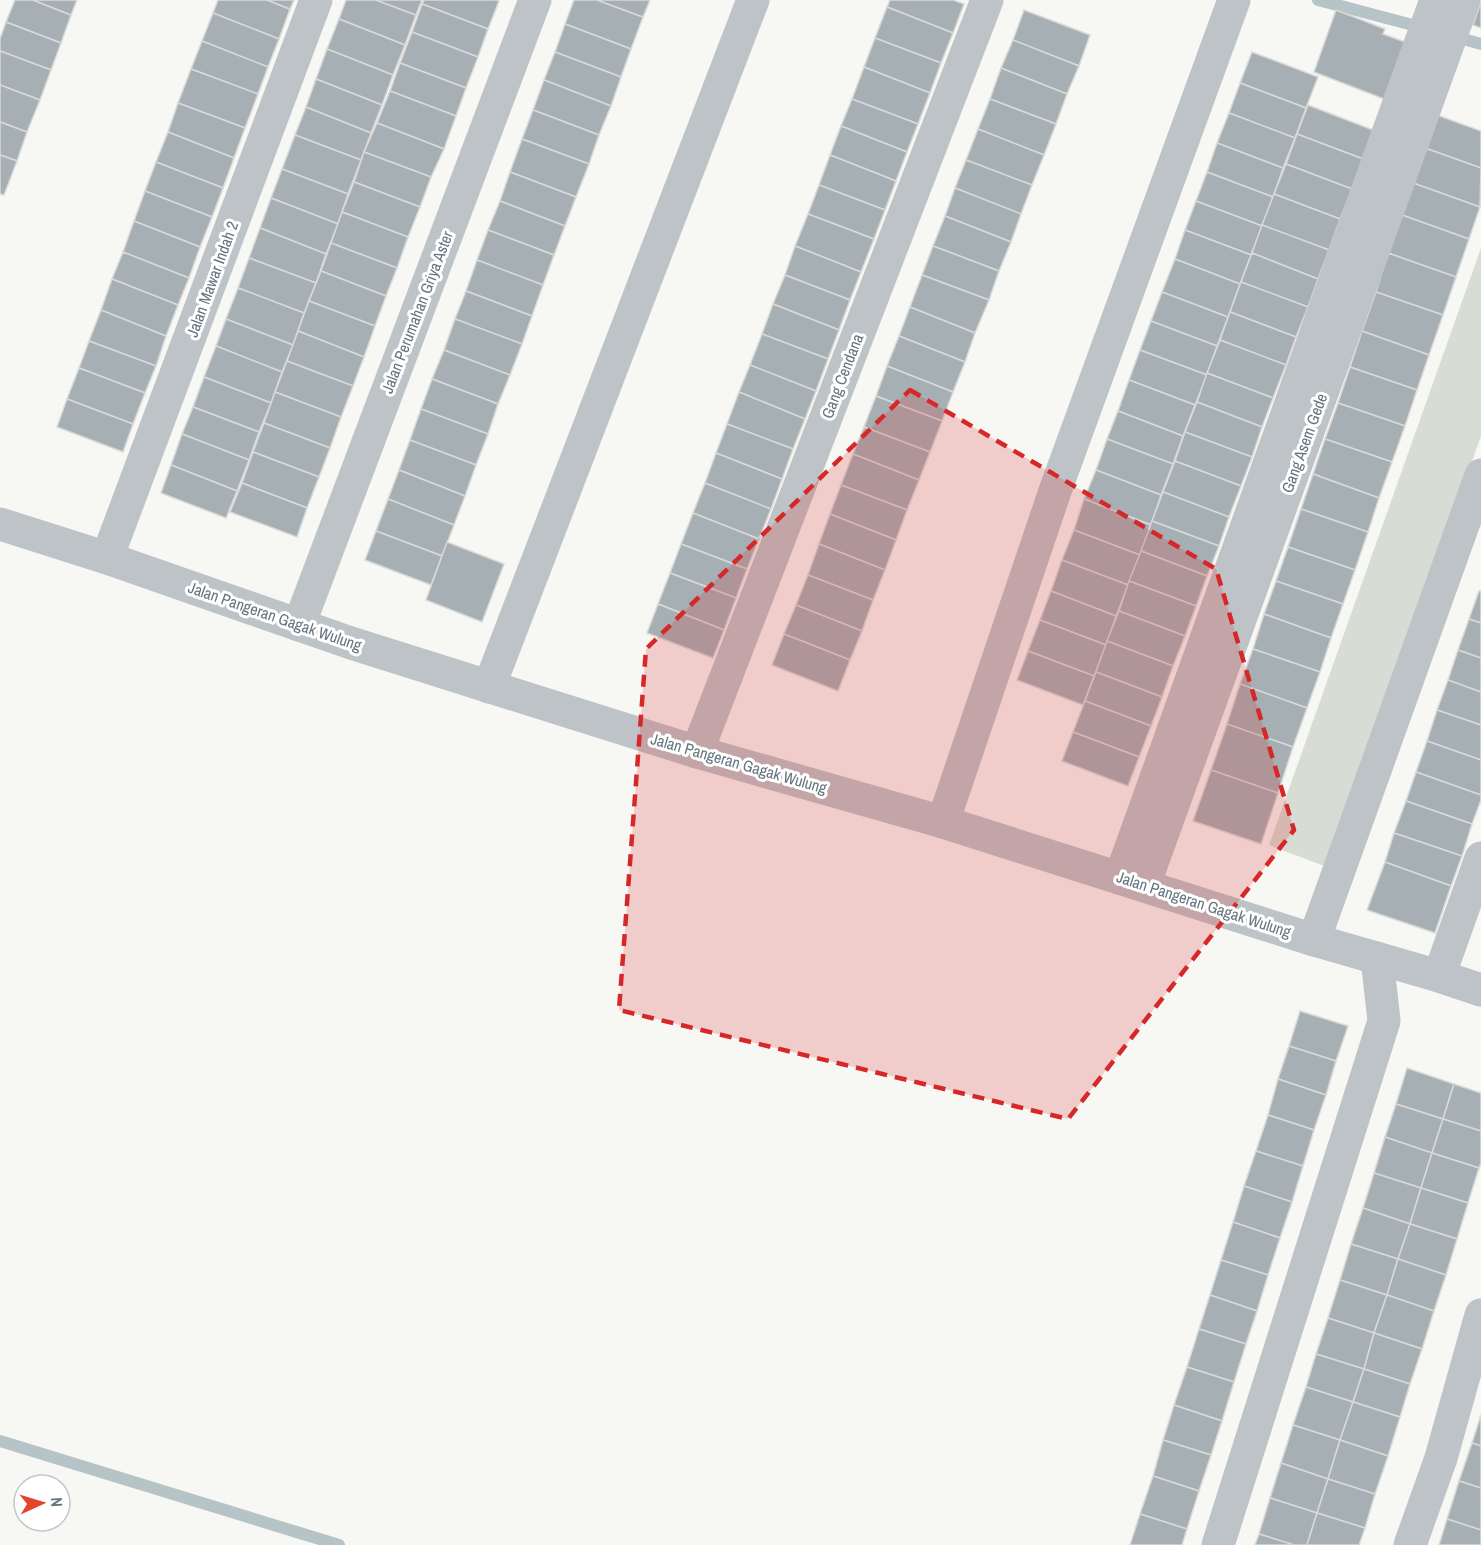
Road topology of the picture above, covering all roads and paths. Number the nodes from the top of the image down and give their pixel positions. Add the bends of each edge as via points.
1 (316, 0) edge
2 (535, 0) edge
3 (753, 0) edge
4 (987, 0) edge
5 (1234, 1) edge
6 (1448, 5) edge
7 (1481, 475) edge
8 (0, 524) edge
9 (107, 558) junction
10 (299, 625) junction
11 (489, 687) junction
12 (697, 752) junction
13 (943, 822) junction
14 (1481, 858) edge
15 (1132, 882) junction
16 (1314, 940) junction
17 (1377, 958) junction
18 (1439, 976) junction
19 (1481, 990) edge
20 (1481, 1315) edge
21 (1218, 1545) edge
22 (1410, 1545) edge

1 - 9 street, Jalan Mawar Indah 2
2 - 10 street, Jalan Perumahan Griya Aster
3 - 11 street
4 - 12 street, Gang Cendana
5 - 13 street via 1055,491
6 - 15 street, Gang Asem Gede
7 - 16 street
8 - 9 street, Jalan Pangeran Gagak Wulung
9 - 10 street, Jalan Pangeran Gagak Wulung
10 - 11 street, Jalan Pangeran Gagak Wulung
11 - 12 street, Jalan Pangeran Gagak Wulung
12 - 13 street, Jalan Pangeran Gagak Wulung
13 - 15 street, Jalan Pangeran Gagak Wulung
14 - 18 street
15 - 16 street, Jalan Pangeran Gagak Wulung
16 - 17 street, Jalan Pangeran Gagak Wulung
17 - 18 street, Jalan Pangeran Gagak Wulung
17 - 21 street via 1384,1021
18 - 19 street, Jalan Pangeran Gagak Wulung
20 - 22 street via 1441,1458

